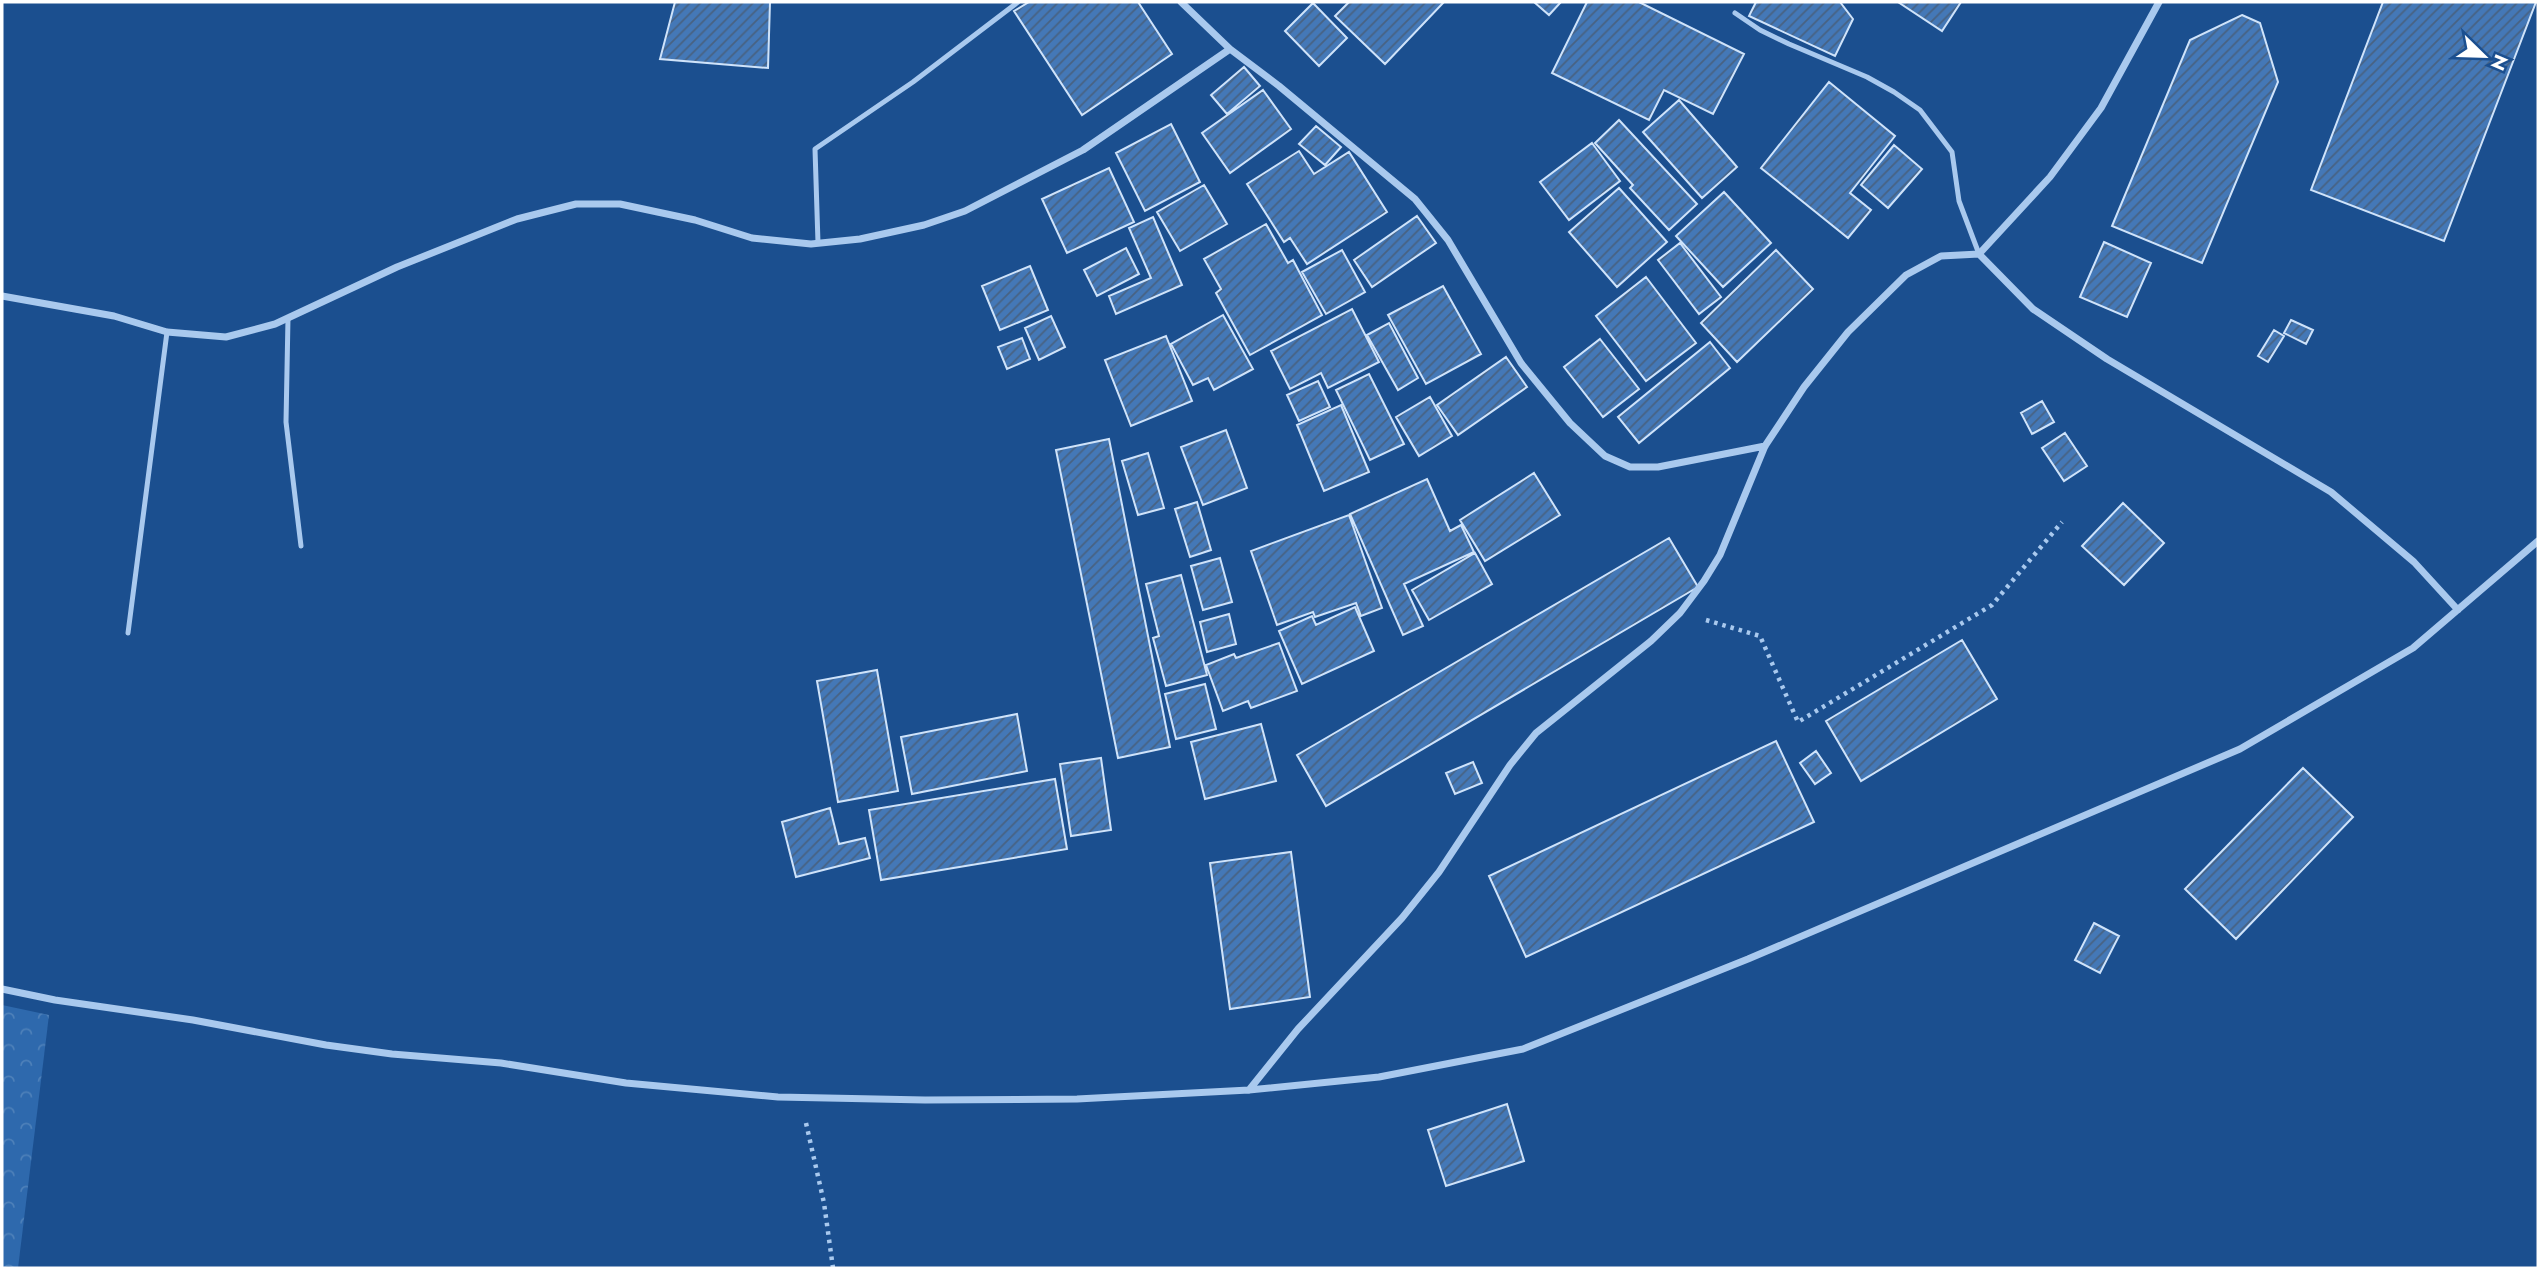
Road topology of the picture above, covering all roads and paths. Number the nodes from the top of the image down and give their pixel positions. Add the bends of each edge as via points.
1 (1017, 2) edge
2 (1181, 2) edge
3 (2159, 2) edge
4 (1735, 13) dead end
5 (1230, 49) junction
6 (818, 243) junction
7 (1979, 254) junction
8 (2, 296) edge
9 (288, 318) junction
10 (167, 332) junction
11 (1765, 446) junction
12 (2062, 522) dead end
13 (2538, 541) edge
14 (301, 546) dead end
15 (2458, 610) junction
16 (1680, 613) junction
17 (128, 633) dead end
18 (2, 989) edge
19 (1250, 1090) junction
20 (801, 1098) junction
21 (833, 1268) edge

1 - 6 lane via 914,82 815,149
2 - 5 street
3 - 7 street via 2101,108 2050,177
4 - 7 lane via 1760,30 1867,77 1920,110 1952,152 1959,201
5 - 6 street via 1083,150 965,211 860,239
5 - 11 street via 1415,200 1448,240 1521,363 1570,423 1605,456 1630,467 1658,467
6 - 9 street via 752,238 695,219 620,204 576,204 505,223
7 - 11 street via 1941,256 1906,275 1833,351
7 - 15 street via 2043,316 2331,492 2414,562
8 - 10 street via 114,316
9 - 10 street via 226,337
9 - 14 lane via 286,422
10 - 17 lane
11 - 16 street via 1720,555
12 - 16 path via 1992,605 1798,722 1760,636
13 - 15 street
15 - 19 street via 2413,648 2240,749 1748,959 1523,1049 1379,1077
16 - 19 street via 1536,733 1440,872 1298,1029
18 - 20 street via 366,1050 501,1063 626,1083
19 - 20 street via 1077,1099
20 - 21 path

